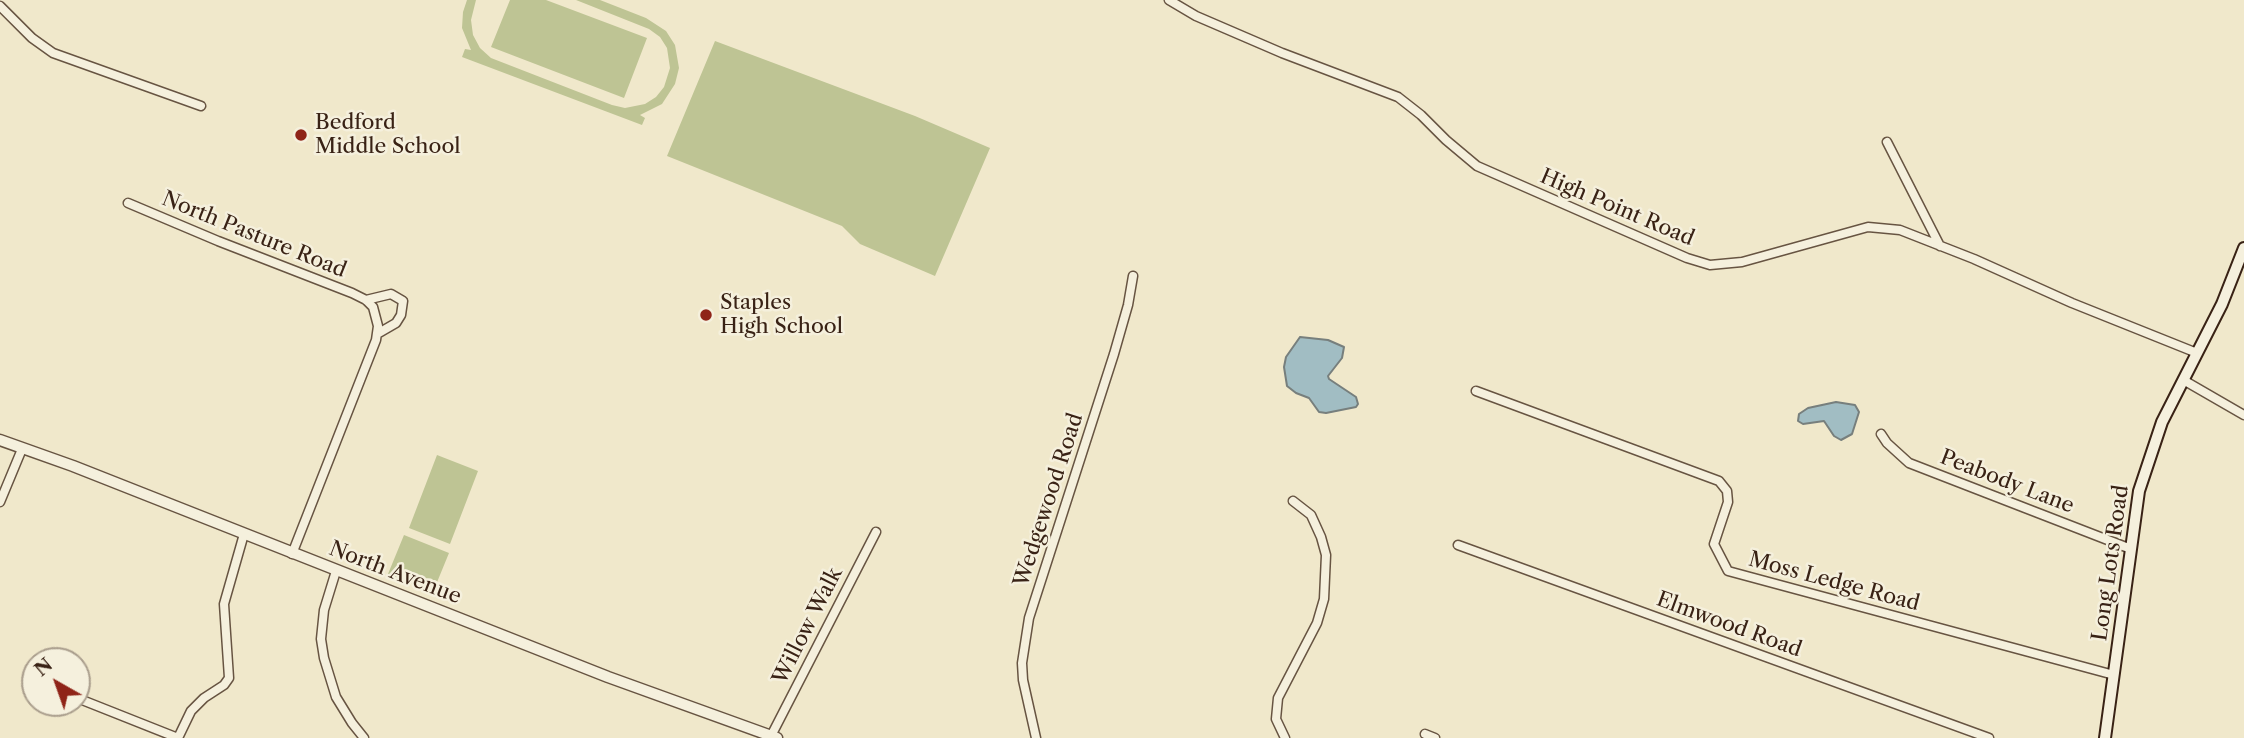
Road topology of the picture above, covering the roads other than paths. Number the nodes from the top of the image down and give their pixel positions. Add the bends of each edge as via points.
1 (1170, 0) edge
2 (0, 6) edge
3 (201, 106) dead end
4 (1887, 142) dead end
5 (128, 203) dead end
6 (1940, 246) junction
7 (2244, 247) edge
8 (1133, 276) dead end
9 (366, 300) junction
10 (377, 334) junction
11 (2197, 354) junction
12 (2185, 381) junction
13 (1476, 391) dead end
14 (2244, 415) edge
15 (1881, 434) dead end
16 (0, 440) edge
17 (22, 449) junction
18 (1293, 500) dead end
19 (0, 502) edge
20 (876, 532) dead end
21 (244, 534) junction
22 (1458, 545) dead end
23 (2131, 550) junction
24 (292, 554) junction
25 (335, 571) junction
26 (2114, 675) junction
27 (91, 704) edge
28 (1425, 734) dead end
29 (774, 737) edge
30 (2107, 737) edge
31 (178, 738) edge
32 (364, 738) edge
33 (1036, 738) edge
34 (1285, 738) edge
35 (1435, 738) edge
36 (1989, 738) edge

1 - 6 street, High Point Road via 1282,53 1398,97 1478,166 1687,258 1710,265 1742,261 1868,227 1899,230
2 - 3 street via 53,53
4 - 6 street
5 - 9 street, North Pasture Road
6 - 11 street, High Point Road
7 - 11 main road, Long Lots Road via 2234,279
8 - 33 street, Wedgewood Road via 1108,374 1029,618 1022,672
9 - 10 street, North Pasture Road via 376,315
9 - 10 street, North Pasture Road via 391,294 403,301 396,323
10 - 24 street, North Pasture Road
11 - 12 main road, Long Lots Road
12 - 14 street
12 - 23 main road, Long Lots Road via 2162,422 2139,491
13 - 26 street, Moss Ledge Road via 1719,481 1728,502 1714,544 1728,571
15 - 23 street, Peabody Lane via 1909,463
16 - 17 street, North Avenue
17 - 19 street
17 - 21 street, North Avenue
18 - 34 street via 1311,515 1326,565 1317,624 1278,698 1276,719
20 - 29 street, Willow Walk
21 - 24 street, North Avenue
21 - 31 street via 225,604 229,678 191,711
22 - 36 street, Elmwood Road
23 - 26 main road, Long Lots Road
24 - 25 street, North Avenue
25 - 29 street, North Avenue
25 - 32 street via 324,610 324,658 336,697
26 - 30 main road, Long Lots Road
27 - 31 street
28 - 35 street

